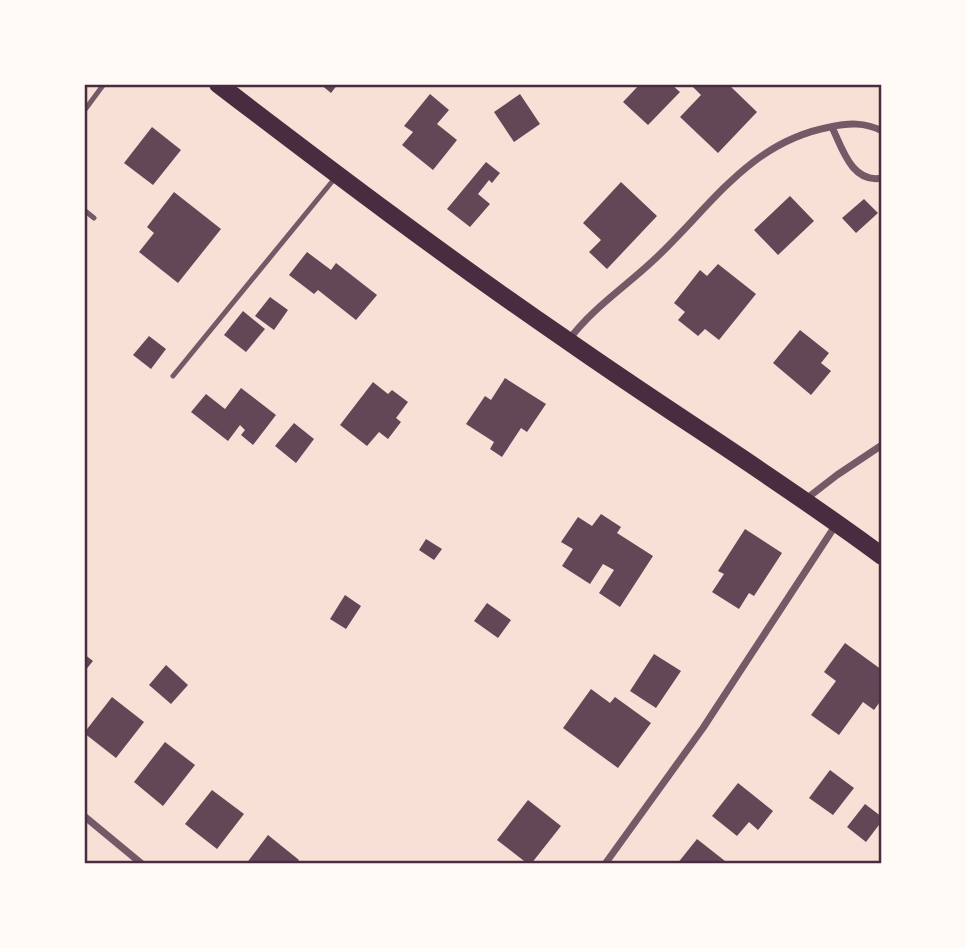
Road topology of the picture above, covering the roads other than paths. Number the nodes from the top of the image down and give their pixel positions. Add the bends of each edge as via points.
1 (104, 84) edge
2 (218, 84) edge
3 (84, 111) edge
4 (832, 127) junction
5 (882, 131) edge
6 (337, 175) junction
7 (882, 178) edge
8 (84, 210) edge
9 (94, 218) dead end
10 (568, 341) junction
11 (173, 376) dead end
12 (882, 445) edge
13 (806, 500) junction
14 (838, 523) junction
15 (882, 556) edge
16 (84, 816) edge
17 (142, 864) edge
18 (605, 864) edge

1 - 3 lane
2 - 6 main road
4 - 5 street via 855,124
4 - 7 street via 855,170 868,178
4 - 10 street via 792,138 740,172 657,257 589,314
6 - 10 main road
6 - 11 lane
8 - 9 lane
10 - 13 main road
12 - 13 street
13 - 14 main road
14 - 15 main road
14 - 18 street via 703,728
16 - 17 street

